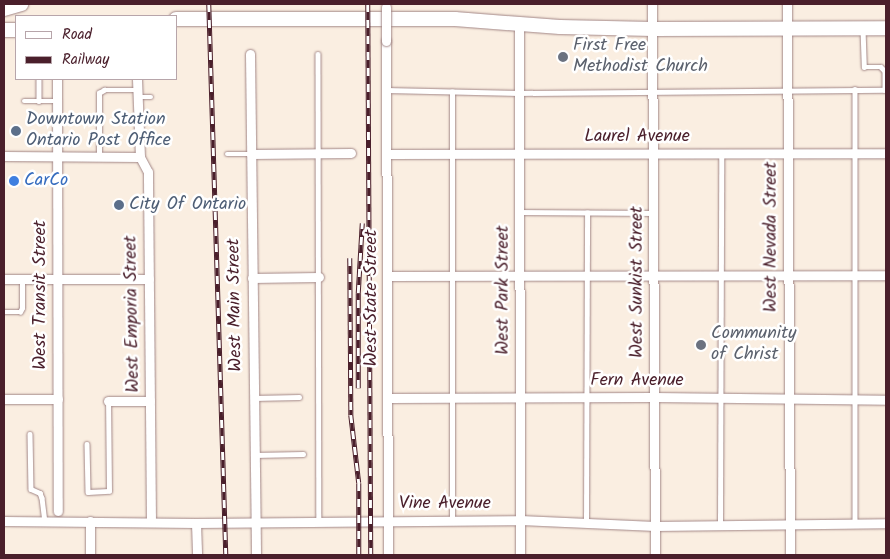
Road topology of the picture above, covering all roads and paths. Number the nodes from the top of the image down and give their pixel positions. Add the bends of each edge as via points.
1 (21, 4) edge
2 (386, 4) edge
3 (652, 6) edge
4 (787, 6) edge
5 (4, 9) edge
6 (178, 19) edge
7 (519, 25) junction
8 (787, 28) junction
9 (863, 28) junction
10 (886, 28) edge
11 (653, 29) junction
12 (250, 54) dead end
13 (318, 54) dead end
14 (39, 80) edge
15 (57, 80) edge
16 (137, 80) edge
17 (855, 89) junction
18 (386, 90) junction
19 (787, 90) junction
20 (886, 90) edge
21 (452, 92) junction
22 (654, 92) junction
23 (519, 93) junction
24 (138, 94) junction
25 (151, 97) dead end
26 (24, 101) dead end
27 (39, 101) junction
28 (57, 101) junction
29 (788, 152) junction
30 (854, 152) junction
31 (721, 153) junction
32 (886, 153) edge
33 (227, 154) dead end
34 (251, 154) junction
35 (318, 154) junction
36 (351, 154) dead end
37 (387, 154) junction
38 (453, 154) junction
39 (520, 154) junction
40 (654, 154) junction
41 (4, 156) edge
42 (57, 156) junction
43 (99, 157) junction
44 (140, 157) junction
45 (520, 212) junction
46 (588, 213) junction
47 (655, 213) junction
48 (721, 274) junction
49 (787, 274) junction
50 (520, 275) junction
51 (587, 275) junction
52 (655, 275) junction
53 (854, 275) junction
54 (886, 275) edge
55 (388, 276) junction
56 (452, 276) junction
57 (319, 277) junction
58 (252, 278) junction
59 (4, 279) edge
60 (22, 279) junction
61 (57, 279) junction
62 (149, 279) junction
63 (4, 312) edge
64 (654, 396) junction
65 (299, 397) dead end
66 (254, 398) junction
67 (388, 398) junction
68 (451, 398) junction
69 (520, 398) junction
70 (587, 398) junction
71 (721, 398) junction
72 (790, 398) junction
73 (4, 399) edge
74 (58, 399) junction
75 (855, 399) junction
76 (886, 400) edge
77 (150, 401) junction
78 (108, 402) joint
79 (30, 434) dead end
80 (87, 444) dead end
81 (303, 454) dead end
82 (254, 455) junction
83 (58, 511) dead end
84 (388, 520) junction
85 (452, 520) junction
86 (520, 520) junction
87 (4, 521) edge
88 (45, 521) junction
89 (90, 521) junction
90 (151, 521) junction
91 (319, 521) junction
92 (255, 522) junction
93 (196, 523) junction
94 (586, 523) junction
95 (855, 523) junction
96 (886, 523) edge
97 (790, 524) junction
98 (720, 525) junction
99 (655, 526) junction
100 (90, 555) edge
101 (197, 555) edge
102 (256, 555) edge
103 (388, 555) edge
104 (520, 555) edge
105 (655, 555) edge
106 (790, 555) edge

1 - 5 main road
2 - 18 street, West State Street, bridge
3 - 11 street, West Sunkist Street
4 - 8 street, West Nevada Street
6 - 7 main road via 455,19
7 - 11 main road
7 - 23 street, West Park Street
8 - 9 main road
8 - 11 main road
8 - 19 street, West Nevada Street
9 - 10 main road
9 - 20 lane via 864,67 880,67 885,71
11 - 22 street, West Sunkist Street
12 - 34 street, West Main Street
13 - 35 lane
14 - 27 lane
15 - 28 street, West Transit Street
16 - 24 street, West Emporia Street
17 - 19 lane
17 - 20 lane
17 - 30 lane
18 - 21 lane
18 - 37 street, West State Street
19 - 22 lane
19 - 29 street, West Nevada Street
21 - 23 lane
21 - 38 lane
22 - 23 lane
22 - 40 street, West Sunkist Street
23 - 39 street, West Park Street
24 - 25 lane
24 - 43 lane via 104,90 99,93
24 - 44 street, West Emporia Street
26 - 27 lane
27 - 28 lane
28 - 42 street, West Transit Street
29 - 30 street, Laurel Avenue
29 - 31 street, Laurel Avenue
29 - 49 street, West Nevada Street
30 - 32 street, Laurel Avenue
30 - 53 lane
31 - 40 street, Laurel Avenue
31 - 48 lane
33 - 34 lane
34 - 35 street
34 - 58 street, West Main Street
35 - 36 street
35 - 57 lane
37 - 38 street, Laurel Avenue
37 - 55 street, West State Street
38 - 39 street, Laurel Avenue
38 - 56 lane
39 - 40 street, Laurel Avenue
39 - 45 street, West Park Street
40 - 47 street, West Sunkist Street
41 - 42 street
42 - 43 street
42 - 61 street, West Transit Street
43 - 44 street
44 - 62 street, West Emporia Street via 148,172
45 - 46 lane
45 - 50 street, West Park Street
46 - 47 lane
46 - 51 lane
47 - 52 street, West Sunkist Street
48 - 49 street
48 - 52 street
48 - 71 lane
49 - 53 street
49 - 72 street, West Nevada Street
50 - 51 street
50 - 56 street
50 - 69 street, West Park Street
51 - 52 street
51 - 70 lane
52 - 64 street, West Sunkist Street
53 - 54 street
53 - 75 lane
55 - 56 street
55 - 67 street, West State Street
56 - 68 lane
57 - 58 street
57 - 91 lane
58 - 66 street, West Main Street
59 - 60 street
60 - 61 street
60 - 63 lane via 20,312
61 - 62 street
61 - 74 street, West Transit Street
62 - 77 street, West Emporia Street
64 - 70 street, Fern Avenue
64 - 71 street, Fern Avenue
64 - 99 street, West Sunkist Street
65 - 66 lane
66 - 82 street, West Main Street
67 - 68 street, Fern Avenue
67 - 84 street, West State Street
68 - 69 street, Fern Avenue
68 - 85 lane
69 - 70 street, Fern Avenue
69 - 86 street, West Park Street
70 - 94 lane
71 - 72 street, Fern Avenue
71 - 98 lane
72 - 75 street, Fern Avenue
72 - 97 street, West Nevada Street
73 - 74 street
74 - 83 street, West Transit Street
75 - 76 street, Fern Avenue
75 - 95 lane
77 - 78 street
77 - 90 street, West Emporia Street
78 - 80 lane via 110,491 88,492
79 - 88 lane via 31,489 40,493
81 - 82 lane
82 - 92 street, West Main Street
84 - 85 street, Vine Avenue
84 - 91 street, Vine Avenue
84 - 103 street, West State Street
85 - 86 street, Vine Avenue
86 - 94 street, Vine Avenue
86 - 104 street, West Park Street
87 - 88 street, Vine Avenue
88 - 89 street, Vine Avenue
89 - 90 street, Vine Avenue
89 - 100 street
90 - 93 street, Vine Avenue
91 - 92 street, Vine Avenue
92 - 93 street, Vine Avenue
92 - 102 street, West Main Street
93 - 101 street
94 - 99 street, Vine Avenue
95 - 96 street, Vine Avenue
95 - 97 street, Vine Avenue
97 - 98 street, Vine Avenue
97 - 106 street, West Nevada Street
98 - 99 street, Vine Avenue
99 - 105 street, West Sunkist Street

